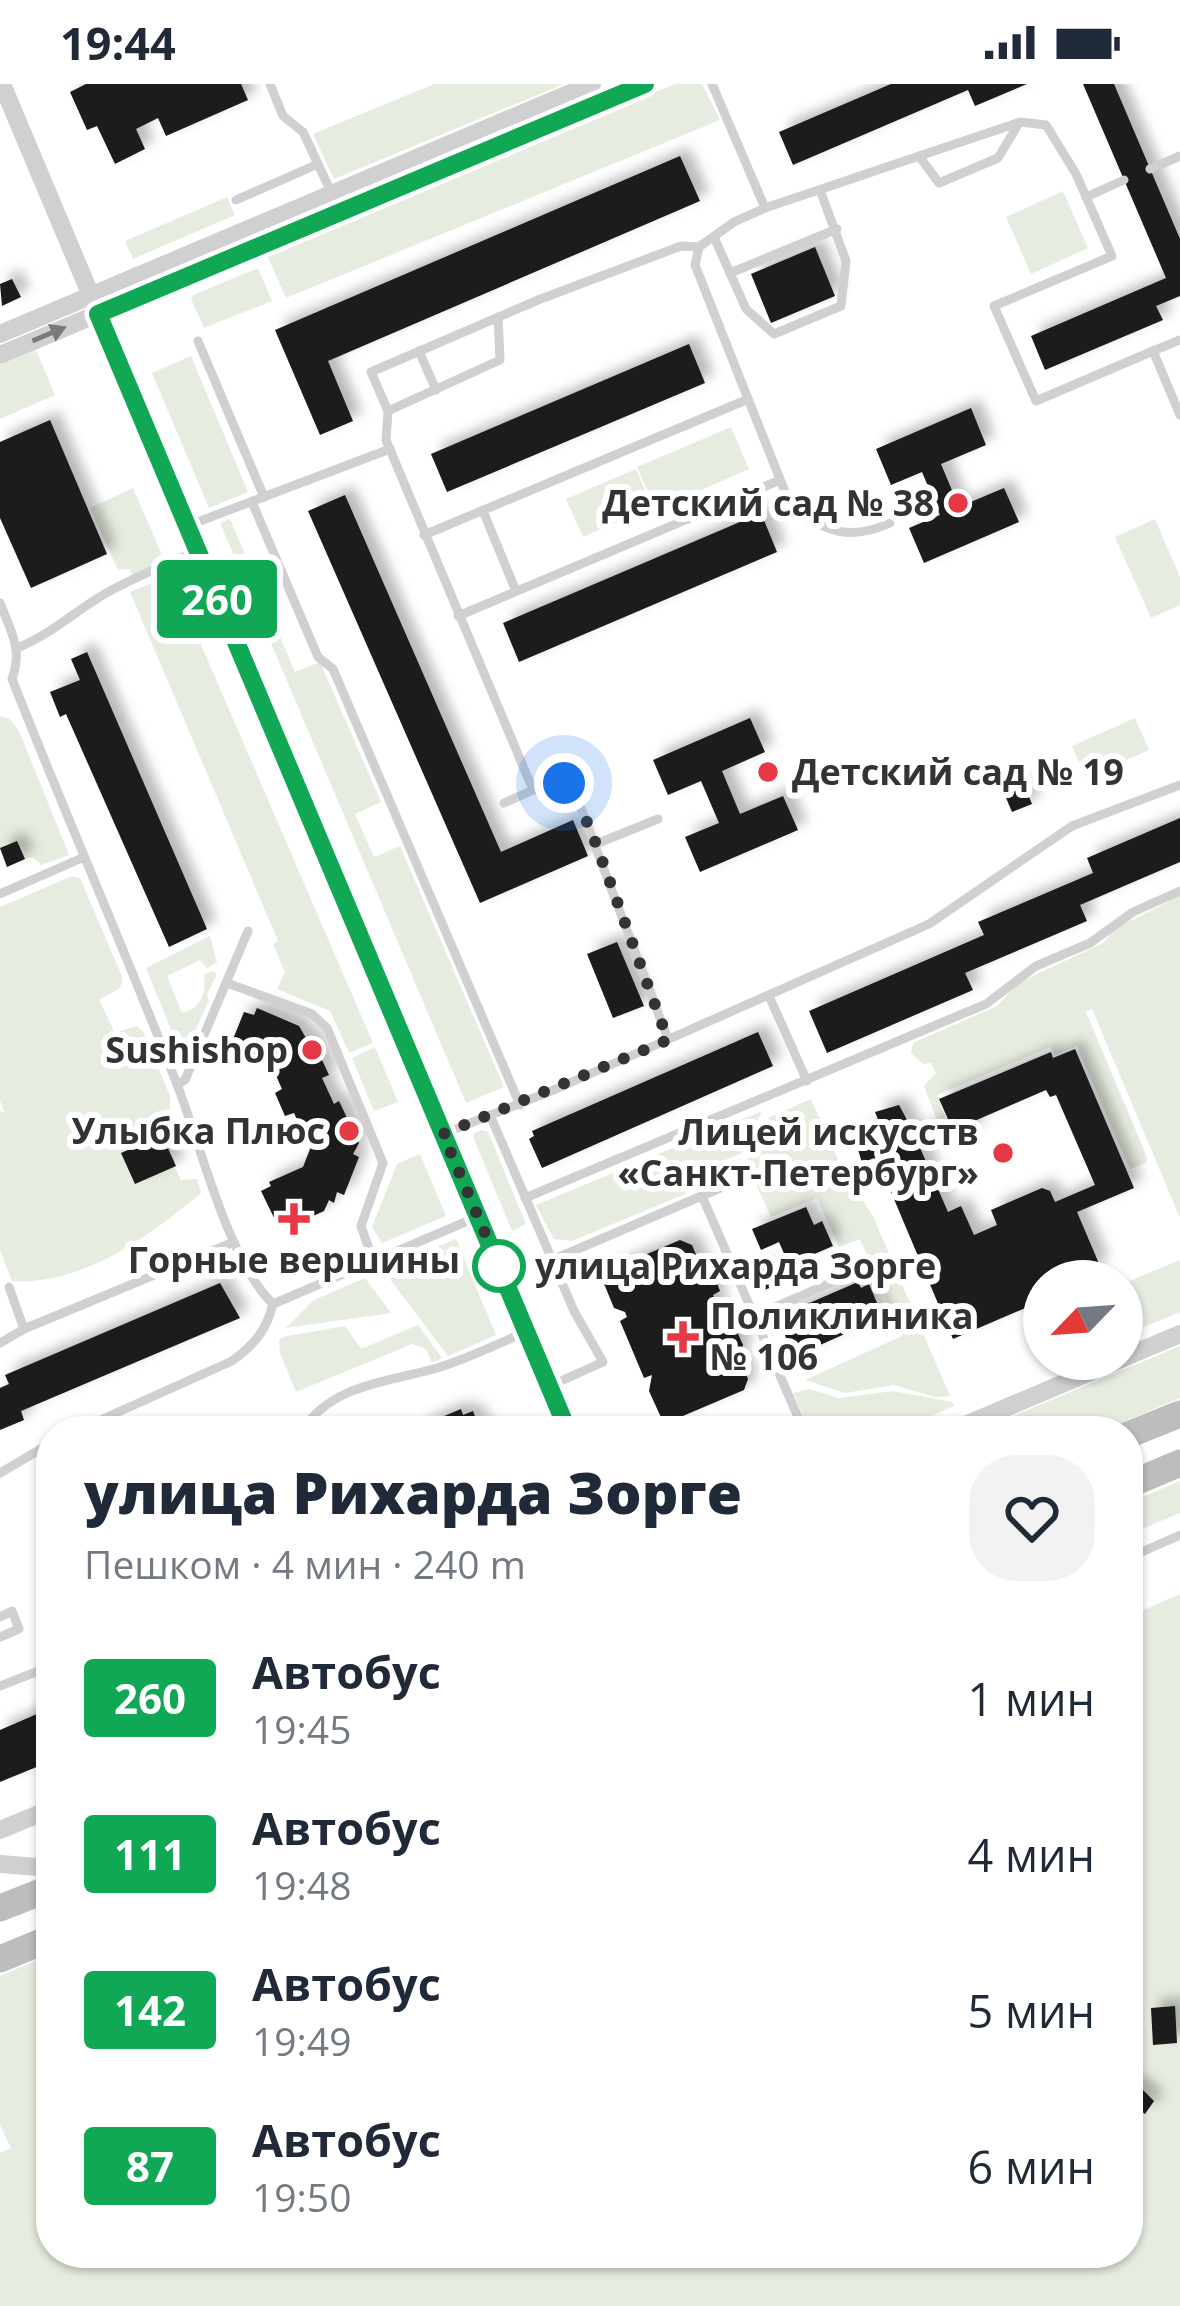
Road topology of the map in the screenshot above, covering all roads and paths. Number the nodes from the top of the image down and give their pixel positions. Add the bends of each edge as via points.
1 (2, 84) edge
2 (269, 84) edge
3 (592, 84) edge
4 (645, 84) edge
5 (712, 84) edge
6 (1020, 122) junction
7 (919, 156) junction
8 (1180, 156) edge
9 (318, 164) junction
10 (1150, 169) dead end
11 (1124, 180) dead end
12 (820, 190) junction
13 (1086, 197) junction
14 (236, 200) dead end
15 (336, 202) junction
16 (765, 208) junction
17 (837, 229) junction
18 (714, 237) junction
19 (699, 247) junction
20 (730, 273) junction
21 (94, 304) junction
22 (498, 317) junction
23 (0, 334) edge
24 (1180, 340) edge
25 (198, 341) dead end
26 (419, 351) junction
27 (1153, 352) junction
28 (0, 355) edge
29 (436, 390) junction
30 (746, 400) junction
31 (388, 412) junction
32 (1180, 415) edge
33 (390, 449) junction
34 (780, 480) junction
35 (264, 497) junction
36 (252, 502) junction
37 (483, 511) junction
38 (890, 523) dead end
39 (187, 526) junction
40 (424, 535) junction
41 (197, 551) junction
42 (516, 591) junction
43 (0, 603) edge
44 (458, 616) junction
45 (17, 648) junction
46 (12, 679) junction
47 (0, 684) edge
48 (1180, 785) edge
49 (533, 790) junction
50 (504, 803) dead end
51 (658, 819) dead end
52 (596, 844) junction
53 (82, 858) junction
54 (1180, 891) edge
55 (0, 894) edge
56 (248, 931) dead end
57 (227, 983) junction
58 (770, 996) junction
59 (668, 1040) junction
60 (807, 1081) junction
61 (177, 1085) junction
62 (520, 1105) junction
63 (490, 1115) junction
64 (443, 1134) junction
65 (732, 1183) dead end
66 (702, 1196) junction
67 (525, 1198) junction
68 (478, 1216) junction
69 (234, 1242) junction
70 (552, 1260) junction
71 (374, 1261) junction
72 (842, 1278) dead end
73 (9, 1288) dead end
74 (273, 1304) junction
75 (754, 1316) junction
76 (24, 1329) junction
77 (526, 1332) junction
78 (1180, 1334) edge
79 (0, 1342) edge
80 (549, 1387) junction
81 (1180, 1414) edge
82 (109, 1416) edge
83 (316, 1416) edge
84 (562, 1416) edge
85 (797, 1416) edge
86 (986, 1416) edge
87 (1143, 1430) edge
88 (36, 1452) edge
89 (1180, 1463) edge
90 (0, 1472) edge
91 (1143, 1479) edge
92 (1180, 1535) edge
93 (1143, 1551) edge
94 (0, 1617) edge
95 (0, 1637) edge
96 (36, 1672) edge
97 (0, 1686) edge
98 (36, 1815) edge
99 (0, 1830) edge
100 (0, 1864) edge
101 (36, 1867) edge
102 (36, 1894) edge
103 (0, 1909) edge
104 (36, 1944) edge
105 (0, 1959) edge

1 - 21 street
2 - 9 lane
3 - 15 street
4 - 15 street
5 - 16 lane
6 - 7 lane
6 - 7 lane via 998,158 939,183
6 - 13 lane via 1046,125
7 - 12 lane
8 - 10 lane
9 - 14 lane
9 - 15 lane
11 - 13 lane
12 - 16 lane
12 - 17 lane
13 - 27 lane via 1112,256 994,307 1036,401
15 - 21 street
16 - 18 lane
17 - 20 lane
17 - 20 lane via 846,261 841,306 774,334 746,309
18 - 19 lane
18 - 20 lane
19 - 22 lane via 681,246
19 - 30 lane via 694,266
21 - 23 street
28 -> 21 street
21 - 39 street
22 - 26 lane
22 - 29 lane via 500,360
24 - 27 lane
25 - 35 lane
26 - 29 lane
26 - 31 lane via 371,372
27 - 32 lane
29 - 31 lane
30 - 34 lane
30 - 37 lane
31 - 33 lane
33 - 35 lane
33 - 40 lane
34 - 38 lane via 791,507 823,529 861,534
34 - 42 lane
35 - 36 lane
36 - 39 lane
36 - 62 lane via 318,657 333,669
37 - 40 lane
37 - 42 lane
39 - 41 street
40 - 44 lane
41 - 45 lane via 110,591
41 - 64 street
42 - 44 lane
43 - 45 lane
44 - 49 lane
45 - 46 lane
46 - 47 lane
46 - 53 lane
48 - 58 lane via 1072,826 929,924
49 - 50 lane
49 - 52 lane via 564,783
51 - 52 lane
52 - 59 lane
53 - 55 lane
53 - 61 lane
54 - 60 lane via 1020,975 986,1004
56 - 57 lane
57 - 61 lane
57 - 71 lane via 311,1014 327,1028 383,1163 361,1226
58 - 59 lane
58 - 60 lane
59 - 62 lane
60 - 67 lane
61 - 69 lane
62 - 63 lane
63 - 64 lane
63 - 67 lane
64 - 68 street
65 - 66 lane
66 - 70 lane
66 - 75 lane
67 - 70 lane
68 - 71 lane
68 - 77 street
69 - 74 lane
69 - 76 lane
70 - 80 lane via 603,1362
71 - 74 lane
72 - 75 lane
73 - 76 lane
74 - 82 lane via 254,1346
75 - 85 lane
76 - 79 lane
77 - 80 street
77 - 83 lane via 434,1369 384,1378
78 - 86 street
80 - 84 street
81 - 87 main road
88 - 90 lane
89 - 91 main road
92 - 93 lane
94 - 95 lane via 12,1612 19,1629
96 - 97 lane
98 - 99 street
100 - 101 street
102 - 103 main road
104 - 105 main road

